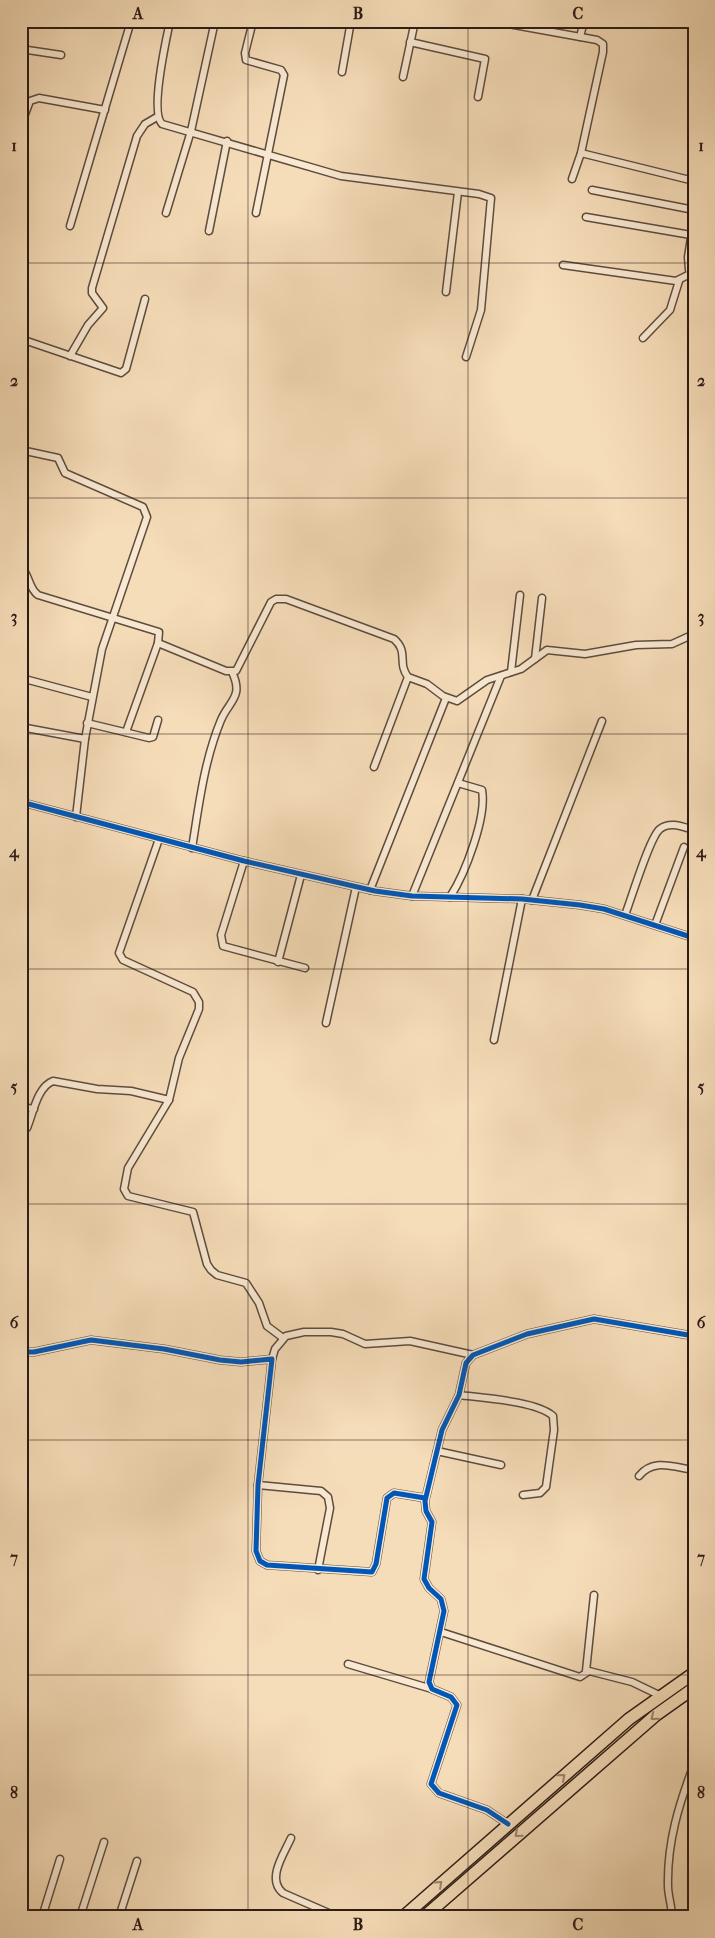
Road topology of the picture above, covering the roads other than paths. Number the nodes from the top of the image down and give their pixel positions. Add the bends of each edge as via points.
1 (131, 21) edge
2 (170, 21) edge
3 (215, 21) edge
4 (253, 21) edge
5 (351, 21) edge
6 (415, 21) edge
7 (492, 21) edge
8 (584, 21) edge
9 (580, 37) junction
10 (410, 42) junction
11 (21, 50) edge
12 (61, 55) dead end
13 (342, 72) dead end
14 (403, 77) dead end
15 (478, 97) dead end
16 (105, 110) junction
17 (158, 117) junction
18 (21, 125) edge
19 (191, 131) junction
20 (227, 141) junction
21 (581, 153) junction
22 (269, 154) junction
23 (572, 179) dead end
24 (694, 181) edge
25 (592, 190) dead end
26 (458, 192) junction
27 (694, 210) edge
28 (166, 213) dead end
29 (256, 213) dead end
30 (586, 217) dead end
31 (694, 220) edge
32 (70, 226) dead end
33 (209, 231) dead end
34 (691, 235) junction
35 (563, 265) dead end
36 (693, 274) edge
37 (679, 281) junction
38 (446, 292) dead end
39 (145, 299) dead end
40 (643, 338) dead end
41 (21, 339) edge
42 (70, 356) junction
43 (466, 356) dead end
44 (21, 450) edge
45 (21, 567) edge
46 (520, 595) dead end
47 (542, 598) dead end
48 (114, 617) junction
49 (694, 634) edge
50 (158, 643) junction
51 (535, 659) junction
52 (232, 672) junction
53 (512, 672) junction
54 (501, 676) junction
55 (408, 677) junction
56 (21, 678) edge
57 (92, 697) junction
58 (446, 698) junction
59 (158, 720) dead end
60 (602, 720) dead end
61 (87, 723) junction
62 (21, 727) edge
63 (126, 732) junction
64 (85, 739) junction
65 (374, 767) dead end
66 (458, 783) junction
67 (21, 802) edge
68 (76, 817) junction
69 (694, 830) edge
70 (160, 839) junction
71 (684, 847) dead end
72 (192, 848) junction
73 (244, 861) junction
74 (301, 874) junction
75 (356, 887) junction
76 (370, 890) junction
77 (412, 896) junction
78 (450, 897) junction
79 (522, 899) junction
80 (532, 900) junction
81 (625, 916) junction
82 (655, 925) junction
83 (694, 938) edge
84 (278, 962) junction
85 (305, 968) dead end
86 (326, 1023) dead end
87 (494, 1040) dead end
88 (169, 1100) junction
89 (21, 1107) edge
90 (34, 1110) junction
91 (21, 1130) edge
92 (283, 1338) junction
93 (694, 1338) edge
94 (21, 1352) edge
95 (473, 1355) junction
96 (272, 1359) junction
97 (459, 1395) junction
98 (694, 1400) edge
99 (694, 1426) edge
100 (437, 1451) junction
101 (501, 1465) dead end
102 (694, 1470) edge
103 (639, 1476) dead end
104 (258, 1485) junction
105 (523, 1495) dead end
106 (425, 1498) junction
107 (318, 1570) junction
108 (594, 1595) dead end
109 (441, 1632) junction
110 (348, 1664) dead end
111 (586, 1671) junction
112 (694, 1673) edge
113 (694, 1688) edge
114 (432, 1689) junction
115 (661, 1696) junction
116 (694, 1764) edge
117 (508, 1824) junction
118 (291, 1838) dead end
119 (104, 1842) dead end
120 (60, 1859) dead end
121 (137, 1861) dead end
122 (429, 1915) edge
123 (42, 1917) edge
124 (80, 1917) edge
125 (119, 1917) edge
126 (338, 1917) edge
127 (403, 1917) edge
128 (672, 1917) edge

1 - 16 street
2 - 17 street
3 - 19 street
4 - 22 street via 246,60 281,70 284,74
5 - 13 street
6 - 10 street
7 - 9 street
8 - 9 street
9 - 21 street via 597,40 604,46
10 - 14 street
10 - 15 street via 485,59
11 - 12 street
16 - 18 street via 39,98 30,101
16 - 32 street
17 - 19 street via 162,124
17 - 42 street via 145,124 137,136 92,288 102,308
19 - 20 street
19 - 28 street
20 - 22 street
20 - 33 street
21 - 23 street
21 - 24 street
22 - 26 street via 341,176
22 - 29 street
25 - 27 street
26 - 38 street
26 - 43 street via 488,196 492,202 481,310
30 - 34 street
31 - 34 street
34 - 36 street via 688,266
35 - 37 street
36 - 37 street
37 - 40 street via 670,310
39 - 42 street via 124,372 118,373
41 - 42 street
44 - 48 street via 58,458 70,476 146,511 146,524
45 - 48 street via 38,595
46 - 53 street
47 - 51 street
48 - 50 street via 156,630 160,634
48 - 57 street via 102,649
49 - 51 street via 672,644 636,645 585,654 547,650
50 - 52 street
50 - 63 street
51 - 53 street
52 - 55 street via 238,669 272,602 281,598 394,639 402,649 402,667
52 - 72 street via 236,679 235,698 221,720 210,755
53 - 54 street
54 - 58 street via 487,680 460,700
54 - 66 street
55 - 58 street via 428,684
55 - 65 street
56 - 57 street
57 - 61 street
58 - 76 street
59 - 63 street via 153,736 149,738
60 - 80 street
61 - 63 street
61 - 64 street
62 - 64 street
64 - 68 street
66 - 77 street
66 - 78 street via 482,790 481,822 460,880
67 - 68 street
68 - 70 street
69 - 81 street via 673,825 655,834
70 - 72 street
70 - 88 street via 119,953 123,960 186,987 200,1002 179,1058
71 - 82 street
72 - 73 street
73 - 74 street
73 - 84 street via 221,941 223,946 233,951
74 - 75 street
74 - 84 street
75 - 76 street
75 - 86 street
76 - 77 street
77 - 78 street
78 - 79 street
79 - 80 street
79 - 87 street
80 - 81 street via 580,905
81 - 82 street
82 - 83 street
84 - 85 street
88 - 90 street via 131,1091 53,1081 42,1089
88 - 92 street via 127,1170 124,1189 128,1196 193,1212 207,1264 217,1275 246,1283 267,1326
89 - 90 street
90 - 91 street via 27,1128
92 - 95 street via 291,1334 331,1332 365,1344 410,1341
92 - 96 street
93 - 95 street via 594,1319 527,1334
94 - 96 street via 91,1340 220,1360
95 - 97 street via 466,1363
96 - 104 street
97 - 100 street via 445,1422
97 - 105 street via 517,1403 553,1416 546,1487 540,1493
98 - 99 street
100 - 101 street
100 - 106 street
102 - 103 street via 654,1465 645,1468
104 - 107 street via 256,1551 260,1561 277,1567
104 - 107 street via 321,1491 328,1497 330,1508
106 - 107 street via 394,1493 386,1498 372,1572
106 - 109 street via 426,1511 432,1522 424,1579 443,1604
108 - 111 street
109 - 111 street via 580,1677
109 - 114 street via 429,1677
110 - 114 street
111 - 115 street via 632,1682
112 - 115 highway
113 -> 122 highway via 656,1715
114 - 117 street via 451,1696 457,1706 431,1780 432,1787 439,1793 486,1810
117 -> 115 highway
116 - 128 street via 676,1812 672,1833 668,1886
127 -> 117 highway
118 - 126 street via 275,1878 277,1888
119 - 124 street
120 - 123 street
121 - 125 street

